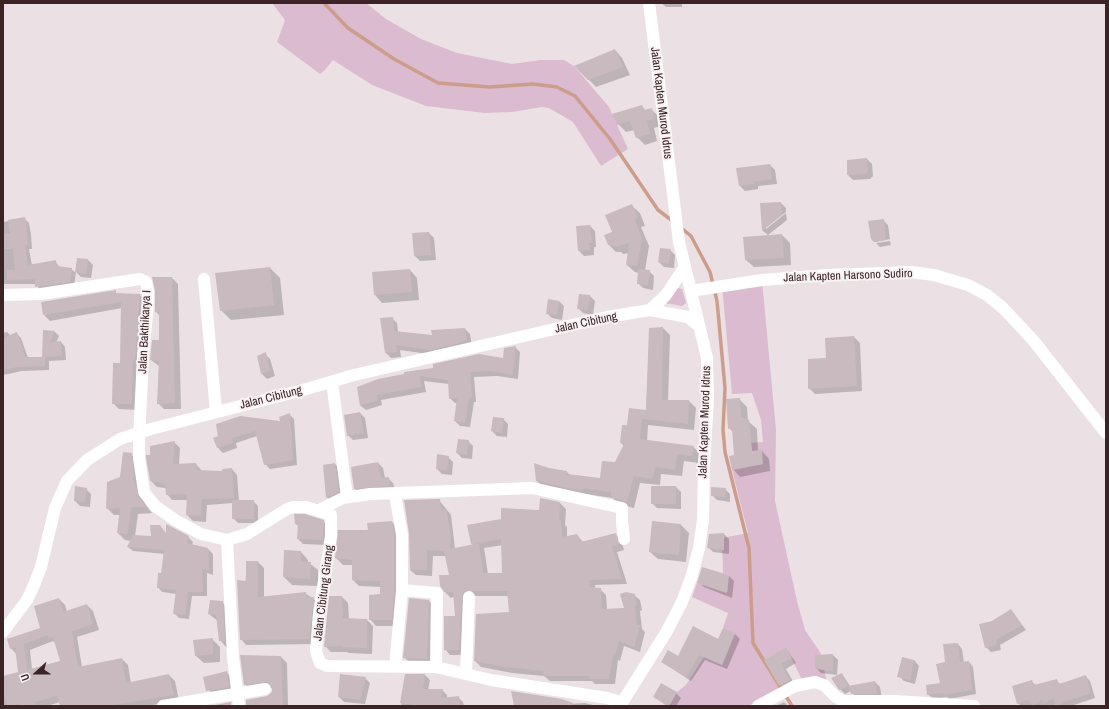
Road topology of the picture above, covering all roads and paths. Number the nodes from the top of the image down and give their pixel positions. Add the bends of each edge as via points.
1 (649, 3) edge
2 (684, 268) junction
3 (204, 279) dead end
4 (691, 291) junction
5 (3, 295) edge
6 (650, 310) junction
7 (699, 326) junction
8 (332, 382) junction
9 (216, 412) junction
10 (140, 432) junction
11 (1106, 433) edge
12 (395, 494) junction
13 (347, 497) junction
14 (319, 510) junction
15 (624, 539) dead end
16 (227, 540) junction
17 (402, 590) junction
18 (469, 597) dead end
19 (3, 632) edge
20 (395, 667) junction
21 (436, 668) junction
22 (466, 674) junction
23 (265, 689) dead end
24 (238, 693) junction
25 (620, 704) edge
26 (163, 706) edge
27 (240, 706) edge
28 (758, 706) edge
29 (974, 706) edge

1 - 2 street, Jalan Kapten Murod Idrus
2 - 4 street, Jalan Kapten Murod Idrus
2 - 6 street via 666,294
3 - 9 street
4 - 7 street, Jalan Kapten Murod Idrus
4 - 11 street, Jalan Kapten Harsono Sudiro via 742,282 911,272 934,275 968,285 998,304 1023,329
5 - 10 street, Jalan Bakthikarya I via 41,294 145,280 148,285 148,304
6 - 7 street via 688,317
6 - 8 street, Jalan Cibitung via 570,326
7 - 25 street, Jalan Kapten Murod Idrus via 709,379 703,520 699,548 682,602 653,655
8 - 9 street, Jalan Cibitung
8 - 13 street
9 - 10 street, Jalan Cibitung
10 - 16 street, Jalan Cibitung Girang via 139,458 143,486 150,502 201,534
10 - 19 street, Jalan Cibitung via 112,444 87,460 67,481 56,508 34,586
12 - 13 street
12 - 15 street via 520,487 540,489 622,508
12 - 17 street via 402,530
13 - 14 street
14 - 16 street, Jalan Cibitung Girang via 299,506 287,509 247,534
14 - 20 street, Jalan Cibitung Girang via 332,515 333,520 319,613 316,651 319,661 327,666
16 - 24 street via 233,657
17 - 20 street
17 - 21 street via 437,593
18 - 22 street
20 - 21 street, Jalan Cibitung Girang
21 - 22 street, Jalan Cibitung Girang
22 - 25 street, Jalan Cibitung Girang via 607,698
23 - 24 street
24 - 26 street
24 - 27 street
28 - 29 street via 802,684 815,682 824,685 843,702 902,701

